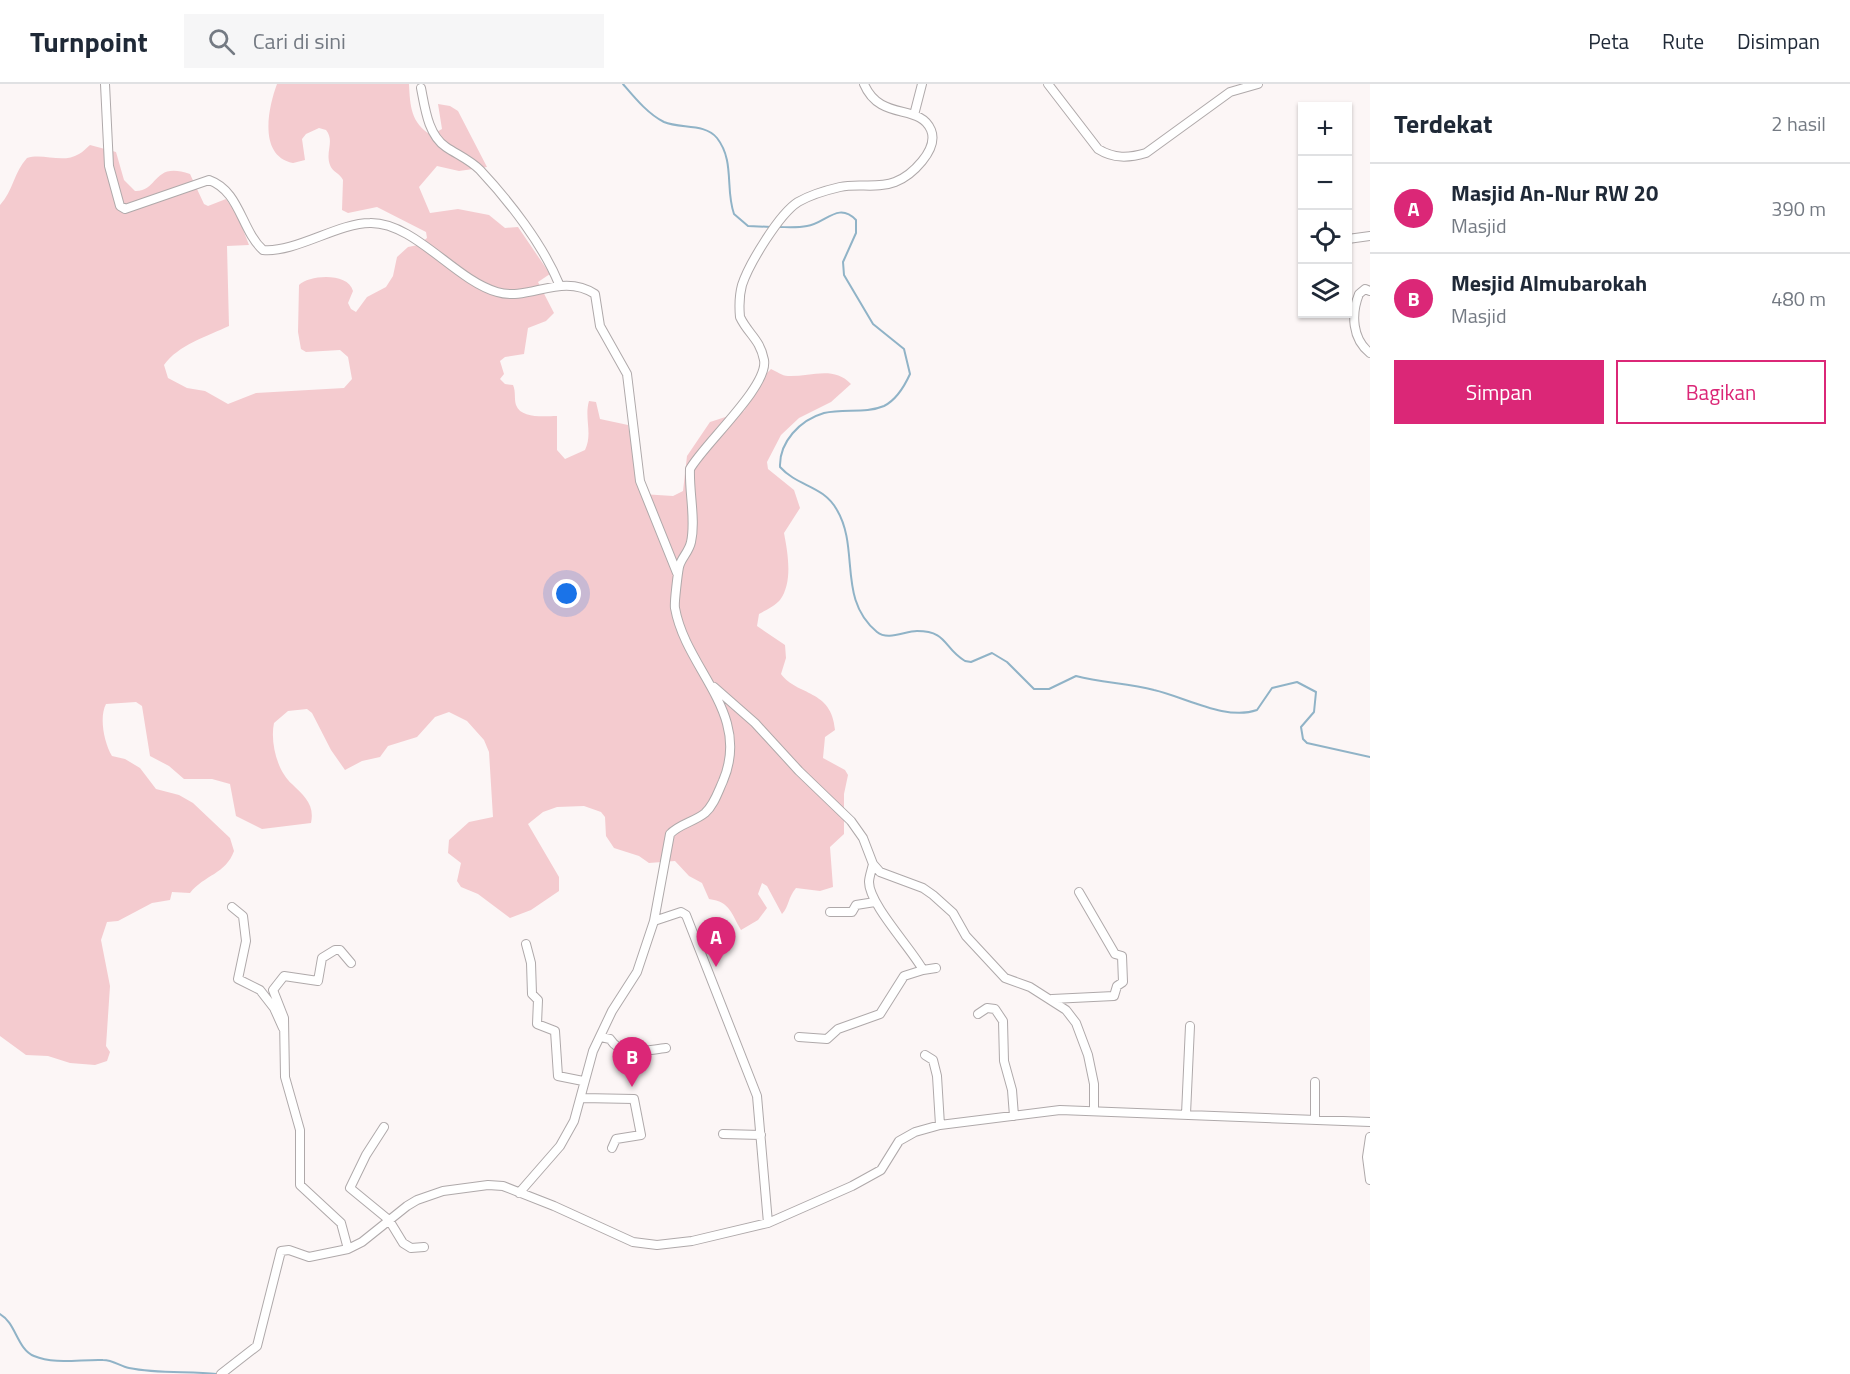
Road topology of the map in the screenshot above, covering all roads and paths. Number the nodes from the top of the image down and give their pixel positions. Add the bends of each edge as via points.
1 (105, 84) edge
2 (864, 84) edge
3 (922, 84) edge
4 (1048, 84) edge
5 (1258, 84) edge
6 (421, 88) dead end
7 (914, 115) junction
8 (1370, 236) edge
9 (1352, 238) edge
10 (559, 284) junction
11 (1370, 291) edge
12 (1370, 353) edge
13 (679, 578) junction
14 (711, 684) junction
15 (873, 864) junction
16 (1079, 892) dead end
17 (875, 902) junction
18 (232, 907) dead end
19 (830, 912) dead end
20 (654, 921) junction
21 (526, 944) dead end
22 (351, 963) dead end
23 (936, 968) dead end
24 (923, 970) junction
25 (1052, 999) junction
26 (978, 1014) dead end
27 (1190, 1026) dead end
28 (285, 1032) junction
29 (601, 1037) junction
30 (799, 1037) dead end
31 (666, 1048) dead end
32 (925, 1055) dead end
33 (583, 1081) junction
34 (1315, 1082) dead end
35 (582, 1098) junction
36 (1094, 1110) junction
37 (1186, 1114) junction
38 (1014, 1116) junction
39 (1315, 1118) junction
40 (1370, 1122) edge
41 (940, 1125) junction
42 (384, 1127) dead end
43 (723, 1134) dead end
44 (761, 1135) junction
45 (1370, 1137) edge
46 (612, 1148) dead end
47 (1370, 1180) edge
48 (519, 1193) junction
49 (389, 1220) junction
50 (768, 1223) junction
51 (424, 1247) dead end
52 (348, 1249) junction
53 (224, 1372) edge

1 - 10 street via 109,166 120,206 125,209 209,180 224,188 263,250 371,222 393,228 426,246 470,282 497,293 508,295
2 - 7 street via 881,106
3 - 7 street
4 - 5 street via 1098,149 1108,155 1132,157 1146,153 1230,92
6 - 10 street via 437,138 472,162 487,178 545,252
7 - 13 street via 931,130 932,144 915,168 905,177 884,185 828,190 797,203 765,243 747,274 739,306 743,324 759,341 764,368 744,404 690,469 692,531
8 - 9 street
10 - 13 street via 596,296 600,326 627,374 640,481
11 - 12 street via 1359,294 1354,311 1359,343
13 - 14 street via 674,606 690,651
14 - 15 street via 851,821
14 - 20 street via 726,717 731,761 715,800 705,813 670,834
15 - 17 street via 869,885
15 - 25 street via 885,875 933,895 953,913 966,936 1005,978
16 - 25 street via 1115,954 1122,956 1124,982 1117,986 1114,996
17 - 19 street via 855,905 852,912
17 - 24 street
18 - 28 street via 243,916 246,932 238,979 260,990
20 - 29 street via 637,972
20 - 44 street via 681,912 686,915 757,1096
21 - 33 street via 532,994 538,1000 537,1024 555,1030 558,1076
22 - 28 street via 337,949 322,958 318,981 283,977 273,990
23 - 24 street
24 - 30 street via 904,976 880,1014 838,1029 827,1039
25 - 36 street via 1071,1016 1083,1039 1093,1071
26 - 38 street via 987,1008 995,1009 1002,1021 1004,1061
27 - 37 street
28 - 52 street via 285,1077 300,1130 301,1188 341,1224
29 - 31 street via 610,1039 615,1048 624,1052
29 - 33 street
32 - 41 street via 933,1060 937,1076
33 - 35 street
34 - 39 street
35 - 46 street via 634,1100 641,1135 616,1139
35 - 48 street via 560,1146
36 - 37 street
36 - 38 street
37 - 39 street
38 - 41 street
39 - 40 street
41 - 50 street via 899,1140 881,1170
42 - 49 street via 350,1187
43 - 44 street
44 - 50 street
45 - 47 street
48 - 49 street via 488,1185 443,1191 407,1206
48 - 50 street via 642,1244 692,1241
49 - 51 street via 408,1247
49 - 52 street
52 - 53 street via 309,1257 281,1251 257,1346

